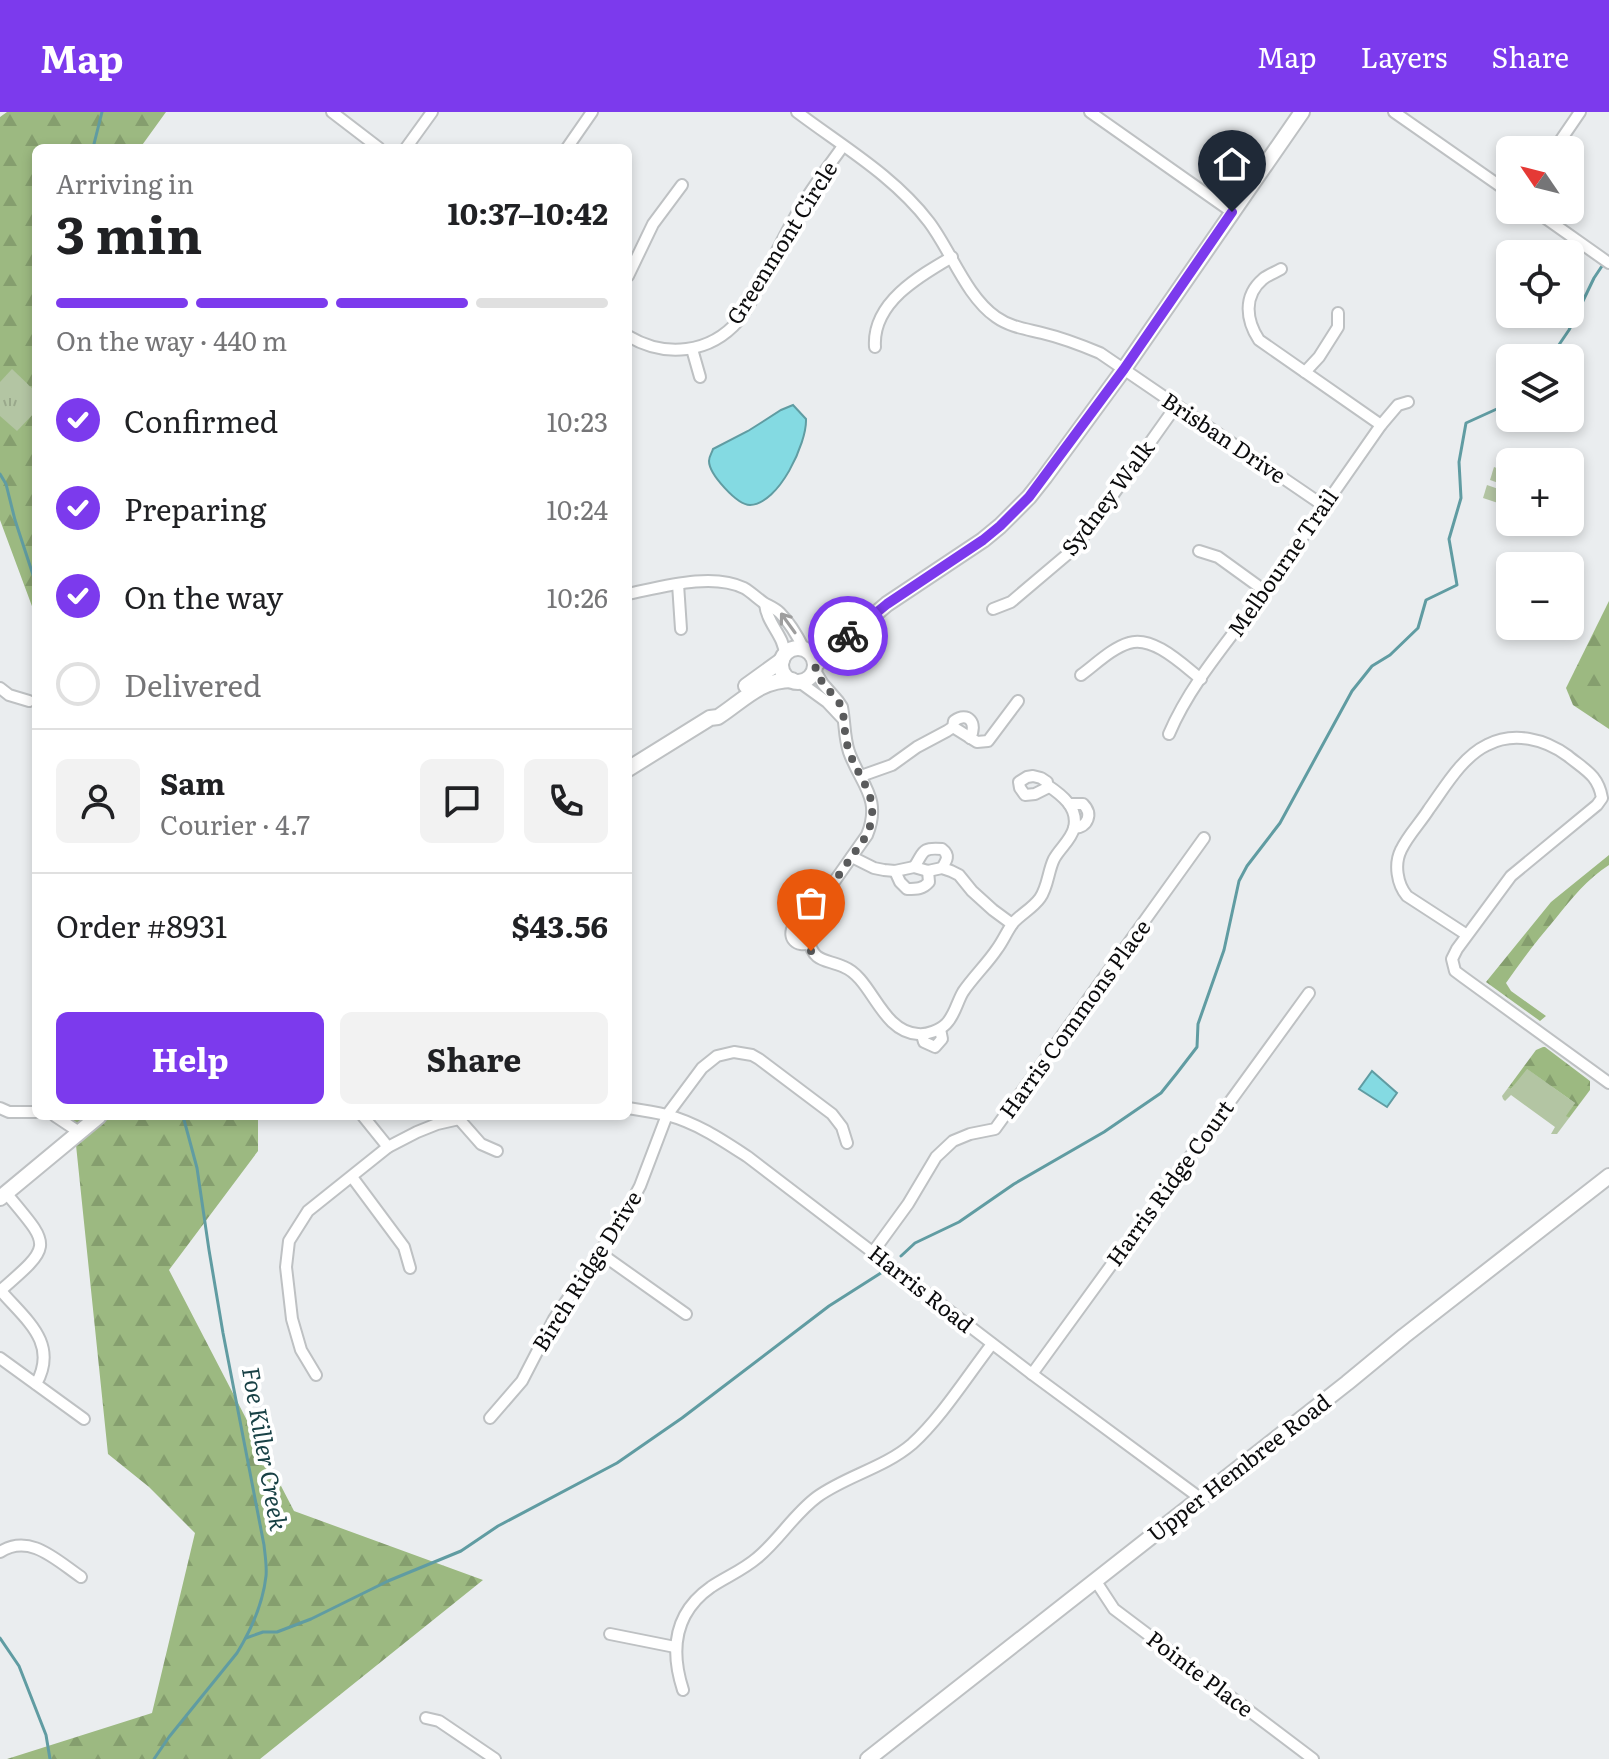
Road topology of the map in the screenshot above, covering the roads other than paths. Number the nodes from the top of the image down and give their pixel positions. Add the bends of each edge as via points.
1 (332, 112) edge
2 (432, 112) edge
3 (592, 112) edge
4 (797, 112) edge
5 (1090, 112) edge
6 (1302, 112) edge
7 (1394, 112) edge
8 (1580, 112) edge
9 (1564, 136) edge
10 (374, 144) edge
11 (409, 144) edge
12 (570, 144) edge
13 (843, 146) junction
14 (1496, 183) edge
15 (682, 185) dead end
16 (1232, 212) junction
17 (1554, 224) edge
18 (952, 257) junction
19 (1609, 263) edge
20 (632, 268) edge
21 (1281, 269) dead end
22 (1338, 313) dead end
23 (632, 338) edge
24 (875, 347) dead end
25 (692, 349) junction
26 (1124, 369) junction
27 (1305, 372) junction
28 (700, 377) dead end
29 (1408, 402) dead end
30 (1176, 406) junction
31 (1381, 425) junction
32 (1324, 506) junction
33 (1199, 551) dead end
34 (678, 584) junction
35 (1265, 591) junction
36 (632, 593) edge
37 (765, 604) junction
38 (887, 604) junction
39 (993, 609) dead end
40 (681, 629) dead end
41 (805, 649) junction
42 (784, 657) junction
43 (814, 667) junction
44 (1081, 675) dead end
45 (1201, 679) junction
46 (795, 681) junction
47 (0, 688) edge
48 (29, 701) dead end
49 (1018, 701) dead end
50 (710, 718) junction
51 (845, 721) junction
52 (1169, 734) dead end
53 (632, 767) edge
54 (861, 776) junction
55 (1047, 785) dead end
56 (1204, 838) dead end
57 (852, 857) junction
58 (914, 867) junction
59 (942, 868) junction
60 (895, 871) junction
61 (928, 871) junction
62 (807, 924) junction
63 (1012, 924) junction
64 (1467, 935) junction
65 (810, 943) junction
66 (1309, 993) dead end
67 (1609, 1083) edge
68 (0, 1108) edge
69 (632, 1109) edge
70 (32, 1112) edge
71 (667, 1115) junction
72 (61, 1120) edge
73 (94, 1120) edge
74 (366, 1120) edge
75 (450, 1120) edge
76 (462, 1120) edge
77 (79, 1132) junction
78 (847, 1143) dead end
79 (388, 1147) junction
80 (497, 1151) dead end
81 (1609, 1176) edge
82 (352, 1177) junction
83 (3, 1196) edge
84 (873, 1252) junction
85 (600, 1253) junction
86 (410, 1268) dead end
87 (0, 1291) edge
88 (686, 1314) dead end
89 (992, 1344) junction
90 (0, 1358) edge
91 (1032, 1374) junction
92 (316, 1375) dead end
93 (36, 1384) junction
94 (490, 1418) dead end
95 (84, 1419) dead end
96 (1200, 1498) junction
97 (0, 1552) edge
98 (81, 1577) dead end
99 (1095, 1580) junction
100 (610, 1634) dead end
101 (675, 1647) junction
102 (683, 1690) dead end
103 (426, 1718) dead end
104 (495, 1759) edge
105 (868, 1759) edge
106 (1313, 1759) edge

1 - 10 street
2 - 11 street
3 - 12 street
4 - 13 street, Brisban Drive
5 - 16 street
6 - 16 main road
7 - 14 street
8 - 9 street
13 - 18 street, Brisban Drive via 909,198
13 - 25 street, Greenmont Circle via 802,205 741,317 719,338
15 - 20 street via 653,224
16 - 26 main road
17 - 19 street
18 - 24 street via 897,295 879,324
18 - 26 street, Brisban Drive via 977,299 997,317 1075,342
21 - 27 street via 1263,279 1251,297 1251,328 1259,340
22 - 27 street via 1338,327
23 - 25 street, Greenmont Circle via 669,351
25 - 28 street
26 - 30 street, Brisban Drive
26 - 38 main road via 1014,513
27 - 31 street
29 - 31 street, Melbourne Trail via 1398,405
30 - 32 street, Brisban Drive
30 - 39 street, Sydney Walk via 1076,547 1011,602
31 - 32 street, Melbourne Trail
32 - 35 street, Melbourne Trail
33 - 35 street via 1218,557
34 - 36 street
34 - 37 street via 731,583
34 - 40 street
35 - 45 street, Melbourne Trail
41 -> 37 street via 779,612
37 - 42 street
38 - 41 main road via 828,641
38 - 43 main road
41 - 42 main road via 791,649
41 - 43 main road via 814,657
42 - 46 main road via 783,672
42 - 50 main road
43 - 46 main road via 810,677
43 - 51 street
44 - 45 street via 1118,648 1144,641
45 - 52 street, Melbourne Trail
46 - 50 main road via 763,686
46 - 51 street
47 - 48 street
49 - 54 street via 988,741 970,738 972,721 957,719 953,727 892,765
50 - 53 main road
51 - 54 street via 849,751
54 - 57 street via 872,823
55 - 63 street via 1069,804 1083,804 1089,814 1054,860 1040,898
56 - 84 street, Harris Commons Place via 995,1129 953,1141 936,1157
57 - 60 street
57 - 62 street
58 - 59 street via 924,851 935,848 947,854
58 - 60 street
58 - 61 street
59 - 61 street
59 - 63 street via 959,875
60 - 61 street via 907,889 925,886
62 - 65 street
62 - 65 street via 794,925 791,935 795,943
63 - 65 street via 963,992 935,1047 893,1022 853,971 817,957
64 - 64 street via 1511,876 1602,798 1591,775 1556,747 1514,737 1487,744 1451,777 1401,850 1397,876 1402,890
64 - 67 street via 1452,959 1455,971
66 - 91 street, Harris Ridge Court
68 - 70 street
69 - 71 street, Harris Road
71 - 78 street, Birch Ridge Drive via 710,1061 742,1053 759,1059 832,1114
71 - 84 street, Harris Road via 748,1157
71 - 85 street, Birch Ridge Drive via 640,1186
72 - 77 street
73 - 77 main road
74 - 79 street
75 - 79 street
76 - 80 street via 481,1144
77 - 83 main road
79 - 82 street
81 - 96 main road, Upper Hembree Road
82 - 86 street via 404,1247
82 - 92 street via 308,1211 289,1241 292,1319
83 - 87 street via 41,1239 31,1265
84 - 89 street, Harris Road
85 - 88 street
85 - 94 street, Birch Ridge Drive via 554,1319 522,1381
87 - 93 street via 36,1331 44,1349 44,1369
89 - 91 street, Harris Road
89 - 101 street via 911,1445 817,1497 758,1557 700,1596 683,1619
90 - 93 street
91 - 96 street, Harris Road
93 - 95 street
96 - 99 main road, Upper Hembree Road
97 - 98 street via 10,1546 39,1548
99 - 105 main road, Upper Hembree Road
99 - 106 street, Pointe Place via 1114,1609
100 - 101 street
101 - 102 street
103 - 104 street via 439,1721

